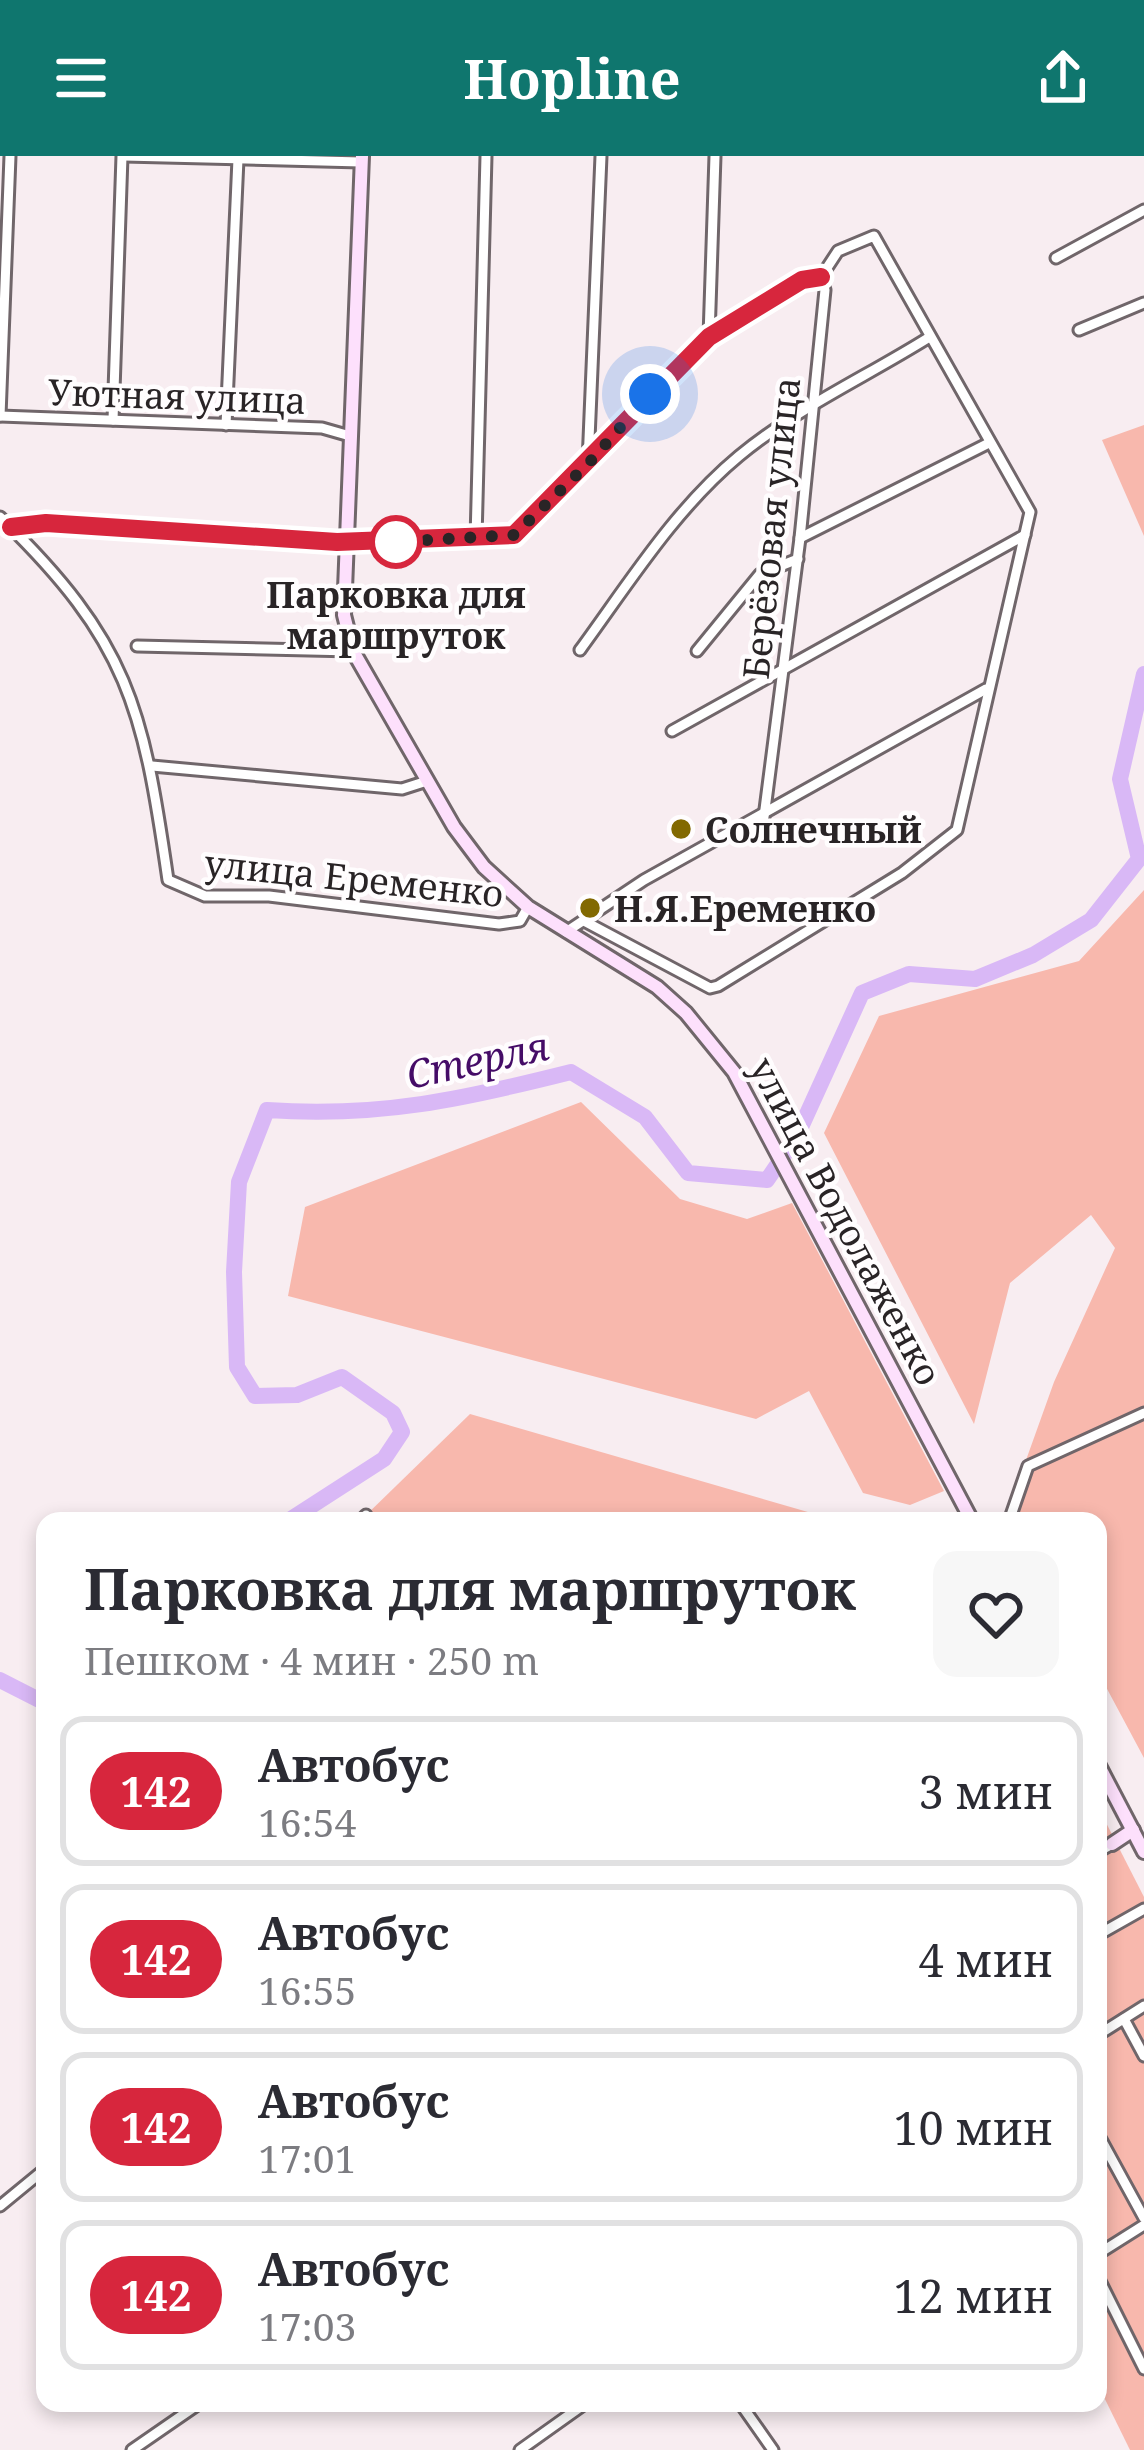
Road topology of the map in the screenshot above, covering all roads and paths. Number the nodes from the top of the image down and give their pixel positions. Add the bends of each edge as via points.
1 (10, 156) edge
2 (123, 156) edge
3 (486, 156) edge
4 (601, 156) edge
5 (716, 156) edge
6 (238, 159) junction
7 (362, 159) edge
8 (1144, 211) edge
9 (1056, 258) dead end
10 (821, 277) junction
11 (1144, 303) edge
12 (1079, 330) dead end
13 (709, 337) junction
14 (928, 338) junction
15 (812, 403) junction
16 (0, 416) edge
17 (113, 420) junction
18 (226, 424) junction
19 (350, 436) junction
20 (987, 444) junction
21 (588, 464) junction
22 (0, 517) edge
23 (11, 527) junction
24 (1024, 535) junction
25 (800, 538) junction
26 (476, 539) junction
27 (346, 542) junction
28 (798, 559) junction
29 (137, 646) dead end
30 (580, 650) dead end
31 (353, 651) junction
32 (697, 651) dead end
33 (783, 666) junction
34 (986, 689) junction
35 (672, 730) dead end
36 (152, 766) junction
37 (428, 781) junction
38 (764, 817) junction
39 (528, 907) junction
40 (584, 921) junction
41 (566, 932) junction
42 (1144, 1413) edge
43 (967, 1512) edge
44 (1012, 1512) edge
45 (1107, 1783) edge
46 (1133, 1830) junction
47 (1112, 1844) joint
48 (1107, 1847) edge
49 (1144, 1852) edge
50 (1144, 1909) edge
51 (1107, 1930) edge
52 (1144, 2006) edge
53 (1124, 2019) junction
54 (1107, 2029) edge
55 (1144, 2056) edge
56 (1107, 2151) edge
57 (36, 2176) edge
58 (0, 2206) edge
59 (1144, 2222) edge
60 (1107, 2248) edge
61 (1107, 2295) edge
62 (1144, 2369) edge
63 (187, 2412) edge
64 (573, 2412) edge
65 (746, 2412) edge
66 (132, 2450) edge
67 (520, 2450) edge
68 (773, 2450) edge

1 - 16 street
2 - 6 street
2 - 17 street
3 - 26 street
4 - 21 street
5 - 13 street
6 - 7 street
6 - 18 street
7 - 19 main road, улица Водолаженко
8 - 9 street
10 - 13 street via 802,280
10 - 14 street via 838,251 874,236
10 - 15 street, Берёзовая улица
11 - 12 street
13 - 21 street
14 - 15 street
14 - 20 street
15 - 25 street, Берёзовая улица
15 - 30 street via 695,497
16 - 17 street, Уютная улица
17 - 18 street, Уютная улица
18 - 19 street, Уютная улица
19 - 27 main road, улица Водолаженко
20 - 24 street via 1030,512
20 - 25 street
21 - 26 street via 514,535
22 - 23 street
23 - 27 street
23 - 36 street via 53,566 116,656
24 - 33 street
24 - 34 street
25 - 28 street, Берёзовая улица
26 - 27 street
27 - 31 main road, улица Водолаженко via 344,615
28 - 32 street via 760,574
28 - 33 street, Берёзовая улица
29 - 31 street
31 - 37 main road, улица Водолаженко
33 - 35 street
33 - 38 street, Берёзовая улица
34 - 38 street
34 - 40 street via 957,830 718,986
36 - 37 street via 402,789
36 - 39 street, улица Еременко via 168,880 205,896 269,896 499,924 520,921
37 - 39 main road, улица Водолаженко via 484,867
38 - 40 street
39 - 41 main road, улица Водолаженко
40 - 41 street
41 - 43 main road, улица Водолаженко via 657,987 718,1049 808,1202
42 - 44 street via 1028,1466
45 - 46 main road
46 - 47 main road
46 - 49 main road
47 - 48 street
50 - 51 street
52 - 53 street
53 - 54 street
53 - 55 street
56 - 59 street
57 - 58 street
59 - 60 street
61 - 62 street
63 - 66 street
64 - 67 street
65 - 68 street

